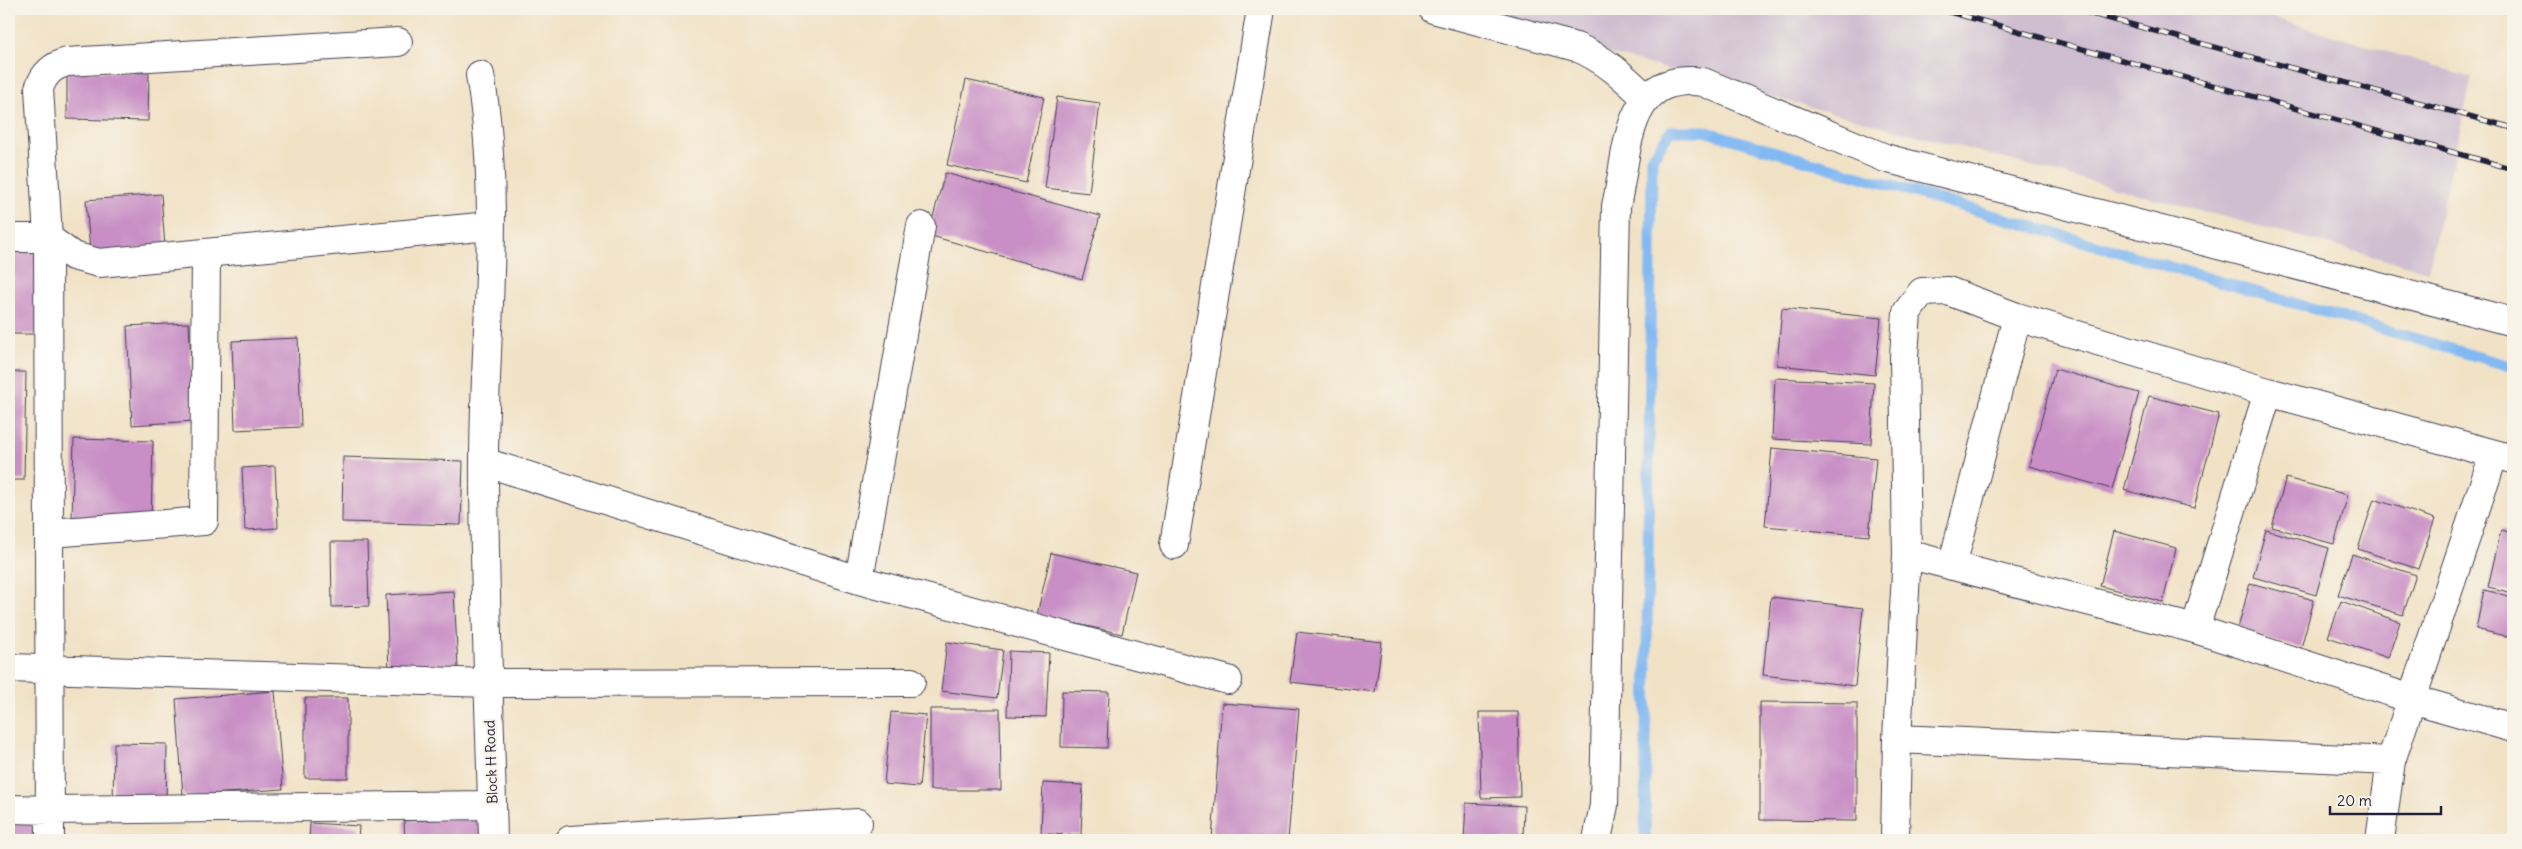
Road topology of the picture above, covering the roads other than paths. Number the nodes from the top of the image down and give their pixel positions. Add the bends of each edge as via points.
1 (1261, 9) edge
2 (1433, 9) edge
3 (398, 42) dead end
4 (480, 75) dead end
5 (1646, 98) junction
6 (490, 226) junction
7 (921, 226) dead end
8 (9, 238) edge
9 (48, 238) junction
10 (206, 253) junction
11 (2017, 317) junction
12 (2513, 322) edge
13 (2268, 392) junction
14 (2504, 456) edge
15 (484, 462) junction
16 (51, 533) junction
17 (1174, 545) dead end
18 (1907, 554) junction
19 (1952, 566) junction
20 (859, 580) junction
21 (2195, 629) junction
22 (9, 668) edge
23 (51, 668) junction
24 (1228, 680) dead end
25 (911, 682) dead end
26 (489, 683) junction
27 (2412, 699) junction
28 (2513, 728) edge
29 (1897, 739) junction
30 (2391, 761) junction
31 (492, 805) junction
32 (9, 809) edge
33 (51, 810) junction
34 (858, 823) dead end
35 (50, 840) edge
36 (493, 840) edge
37 (570, 840) edge
38 (1597, 840) edge
39 (1895, 840) edge
40 (2380, 840) edge

1 - 17 street
2 - 5 street via 1576,47 1612,66
3 - 9 street via 56,65 43,77 39,88
4 - 6 street, Block H Road via 485,106
5 - 12 street via 1670,83 1685,80 1702,82 1885,158
5 - 38 street via 1635,115 1628,136 1616,206 1604,805
6 - 10 street
6 - 15 street, Block H Road
7 - 20 street
8 - 9 street
9 - 10 street via 72,256 99,263
9 - 16 street
10 - 16 street via 204,521
11 - 13 street
11 - 18 street via 1948,290 1922,292 1907,312 1904,356
11 - 19 street
13 - 14 street
13 - 21 street
14 - 27 street
15 - 20 street
15 - 26 street, Block H Road
16 - 23 street
18 - 19 street
18 - 29 street
19 - 21 street
20 - 24 street
21 - 27 street
22 - 23 street
23 - 26 street
23 - 33 street
25 - 26 street
26 - 31 street, Block H Road
27 - 28 street
27 - 30 street
29 - 30 street
29 - 39 street
30 - 40 street
31 - 33 street
31 - 36 street, Block H Road
32 - 33 street
33 - 35 street
34 - 37 street

